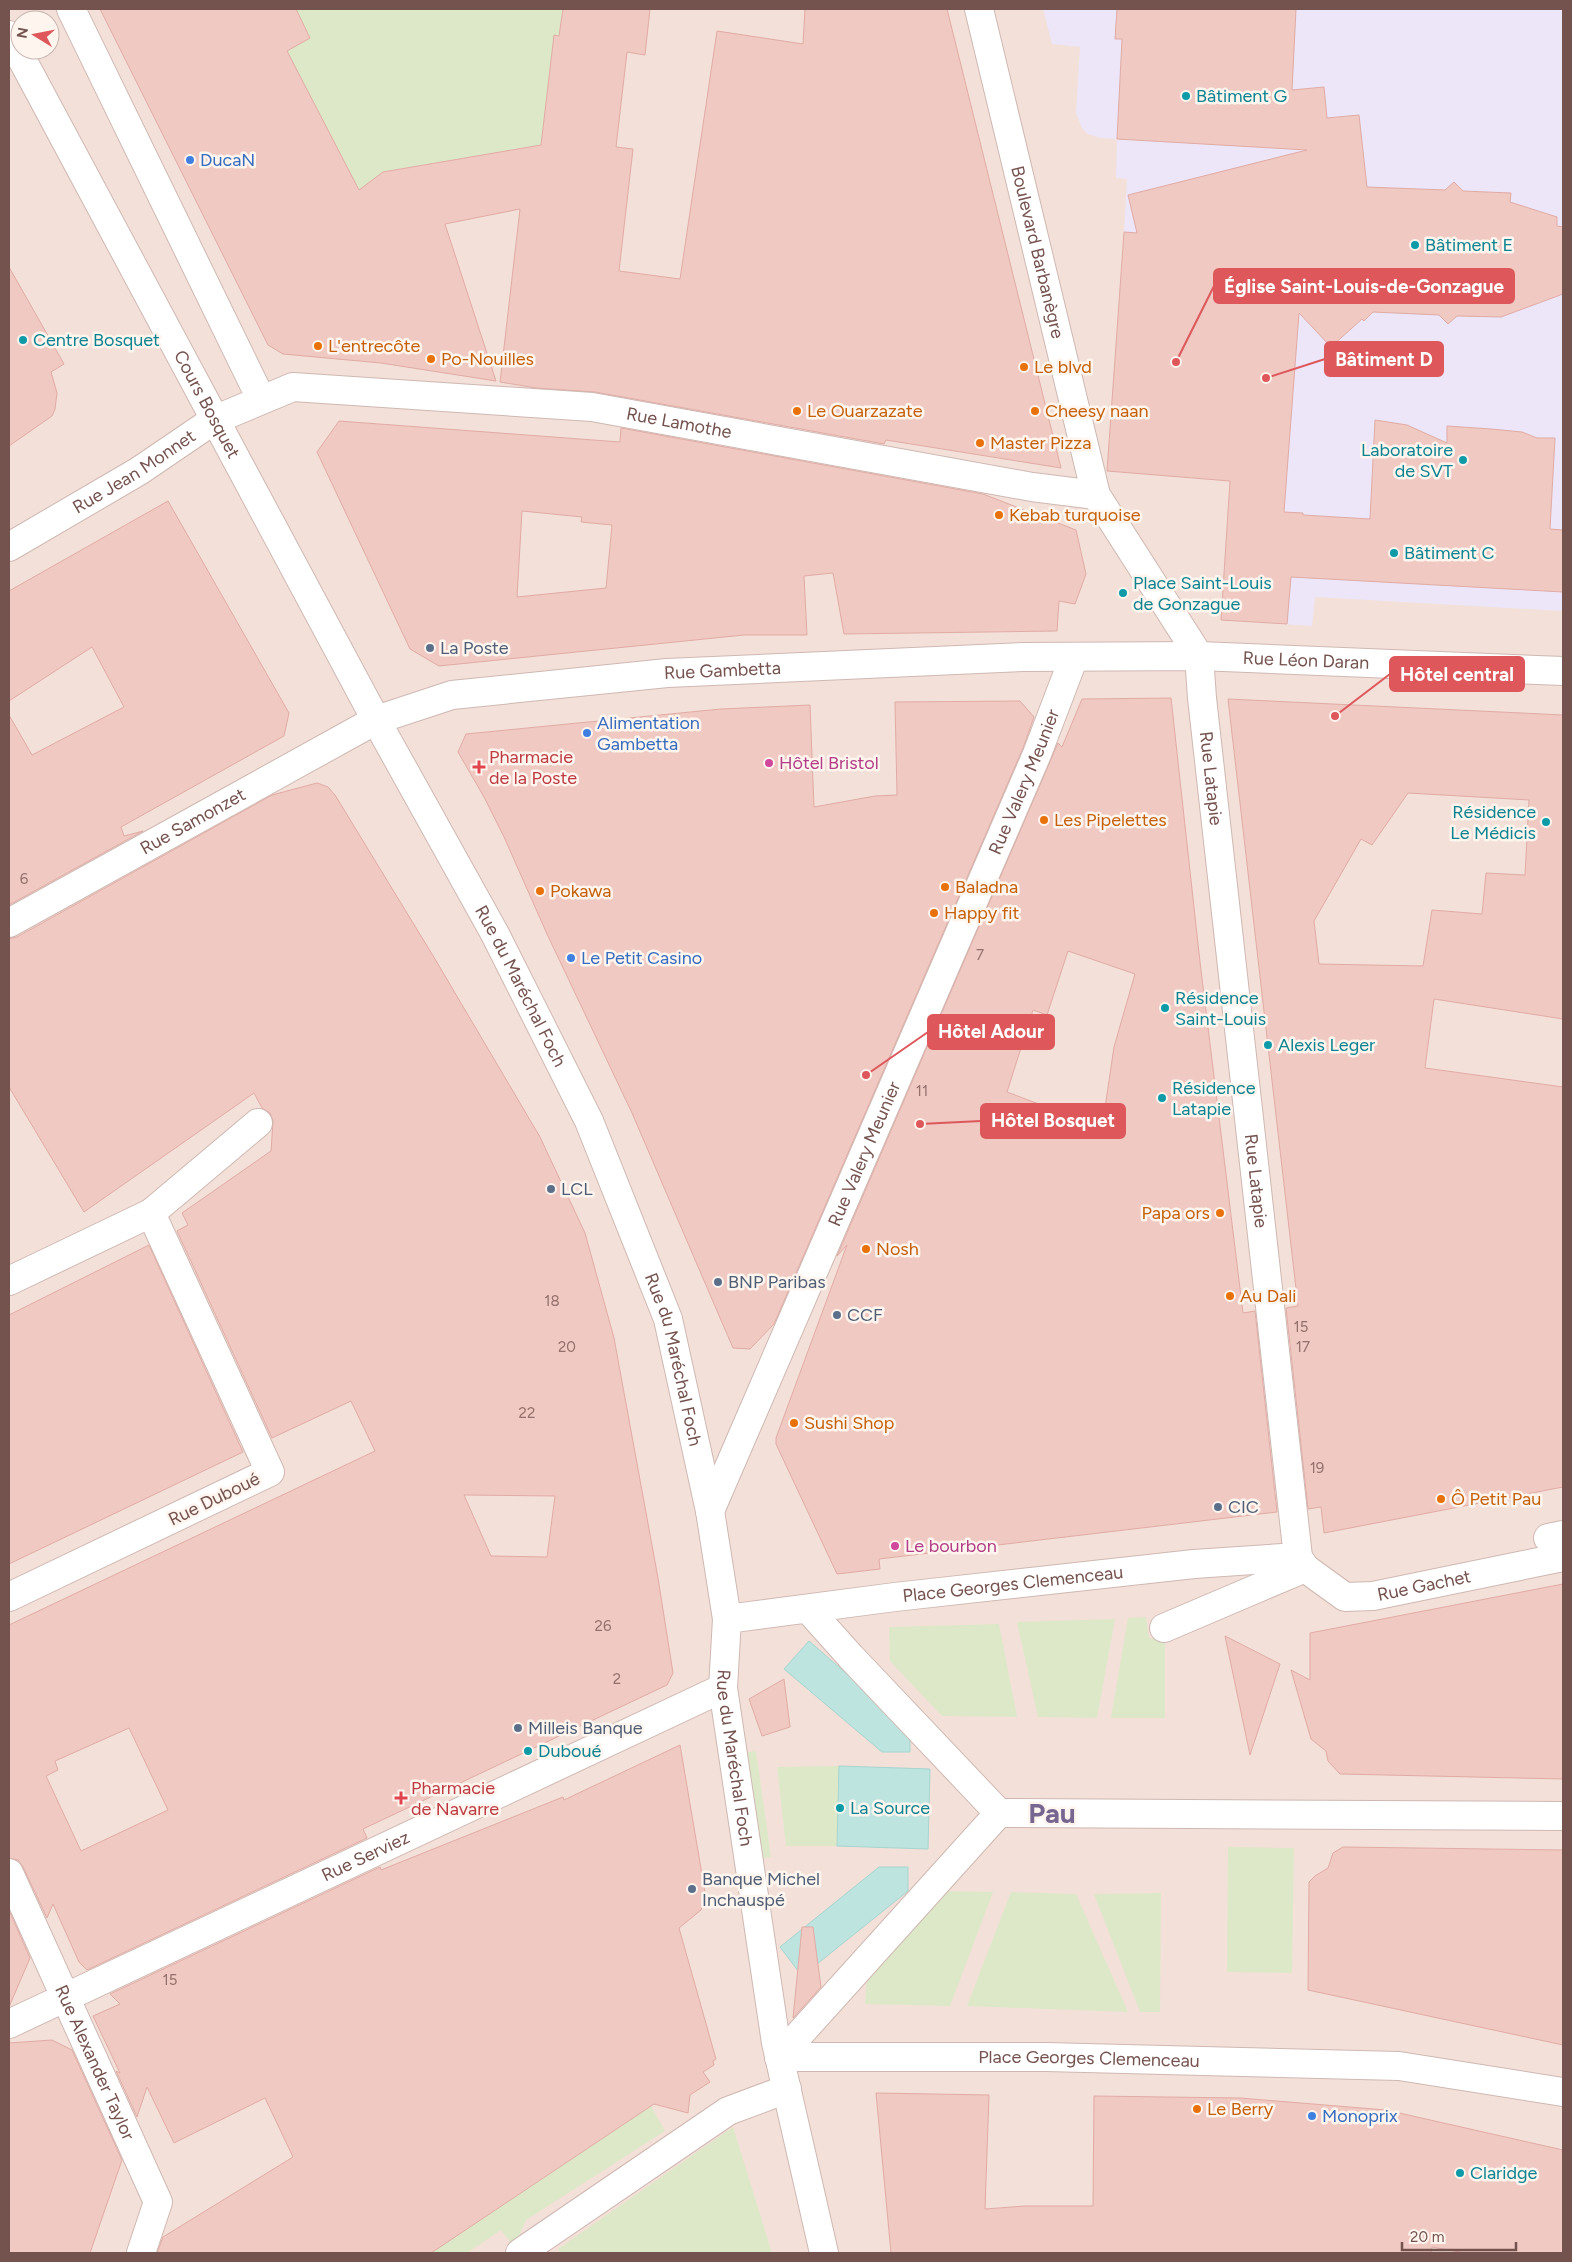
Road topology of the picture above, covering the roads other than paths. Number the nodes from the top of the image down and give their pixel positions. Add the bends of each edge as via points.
1 (71, 9) edge
2 (980, 9) edge
3 (998, 9) edge
4 (9, 35) edge
5 (1008, 122) junction
6 (261, 399) junction
7 (214, 420) junction
8 (1096, 495) junction
9 (9, 547) edge
10 (1199, 656) junction
11 (1074, 657) junction
12 (1563, 671) edge
13 (376, 720) junction
14 (9, 923) edge
15 (258, 1123) dead end
16 (151, 1213) junction
17 (9, 1281) edge
18 (710, 1511) junction
19 (1558, 1543) edge
20 (1301, 1562) junction
21 (9, 1597) edge
22 (808, 1609) junction
23 (727, 1619) junction
24 (1164, 1628) dead end
25 (723, 1688) junction
26 (999, 1813) junction
27 (1563, 1816) edge
28 (9, 1873) edge
29 (65, 1998) junction
30 (9, 2024) edge
31 (779, 2057) junction
32 (787, 2089) junction
33 (1563, 2092) edge
34 (140, 2253) edge
35 (520, 2253) edge
36 (824, 2253) edge

1 - 6 street
2 - 5 street, Boulevard Barbanègre
3 - 5 street via 1012,62
4 - 7 street, Cours Bosquet
5 - 8 street, Boulevard Barbanègre
6 - 7 street, Rue Jean Monnet
6 - 8 street, Rue Lamothe via 293,387 592,407 1032,487
7 - 9 street, Rue Jean Monnet via 139,472
7 - 13 street, Cours Bosquet
8 - 10 street
10 - 11 street
10 - 12 street, Rue Léon Daran
10 - 20 street, Rue Latapie
11 - 13 street, Rue Gambetta via 667,673 452,694
11 - 18 street, Rue Valery Meunier via 1037,754
13 - 14 street, Rue Samonzet
13 - 18 street, Rue du Maréchal Foch via 495,934 589,1121 668,1318
15 - 16 street
16 - 17 street
16 - 21 street, Rue Duboué via 270,1472
18 - 23 street, Rue du Maréchal Foch
19 - 20 street, Rue Gachet via 1373,1596 1345,1597
20 - 22 street, Place Georges Clemenceau via 1184,1565
20 - 24 street
22 - 23 street, Place Georges Clemenceau
22 - 26 street
23 - 25 street, Rue du Maréchal Foch
25 - 29 street, Rue Serviez
25 - 31 street, Rue du Maréchal Foch
26 - 27 street
26 - 31 street
28 - 29 street, Rue Alexander Taylor
29 - 30 street, Rue Serviez
29 - 34 street, Rue Alexander Taylor via 158,2202
31 - 32 street, Rue du Maréchal Foch
31 - 33 street, Place Georges Clemenceau via 1046,2057 1398,2066
32 - 35 street via 728,2111
32 - 36 street, Rue du Maréchal Foch

